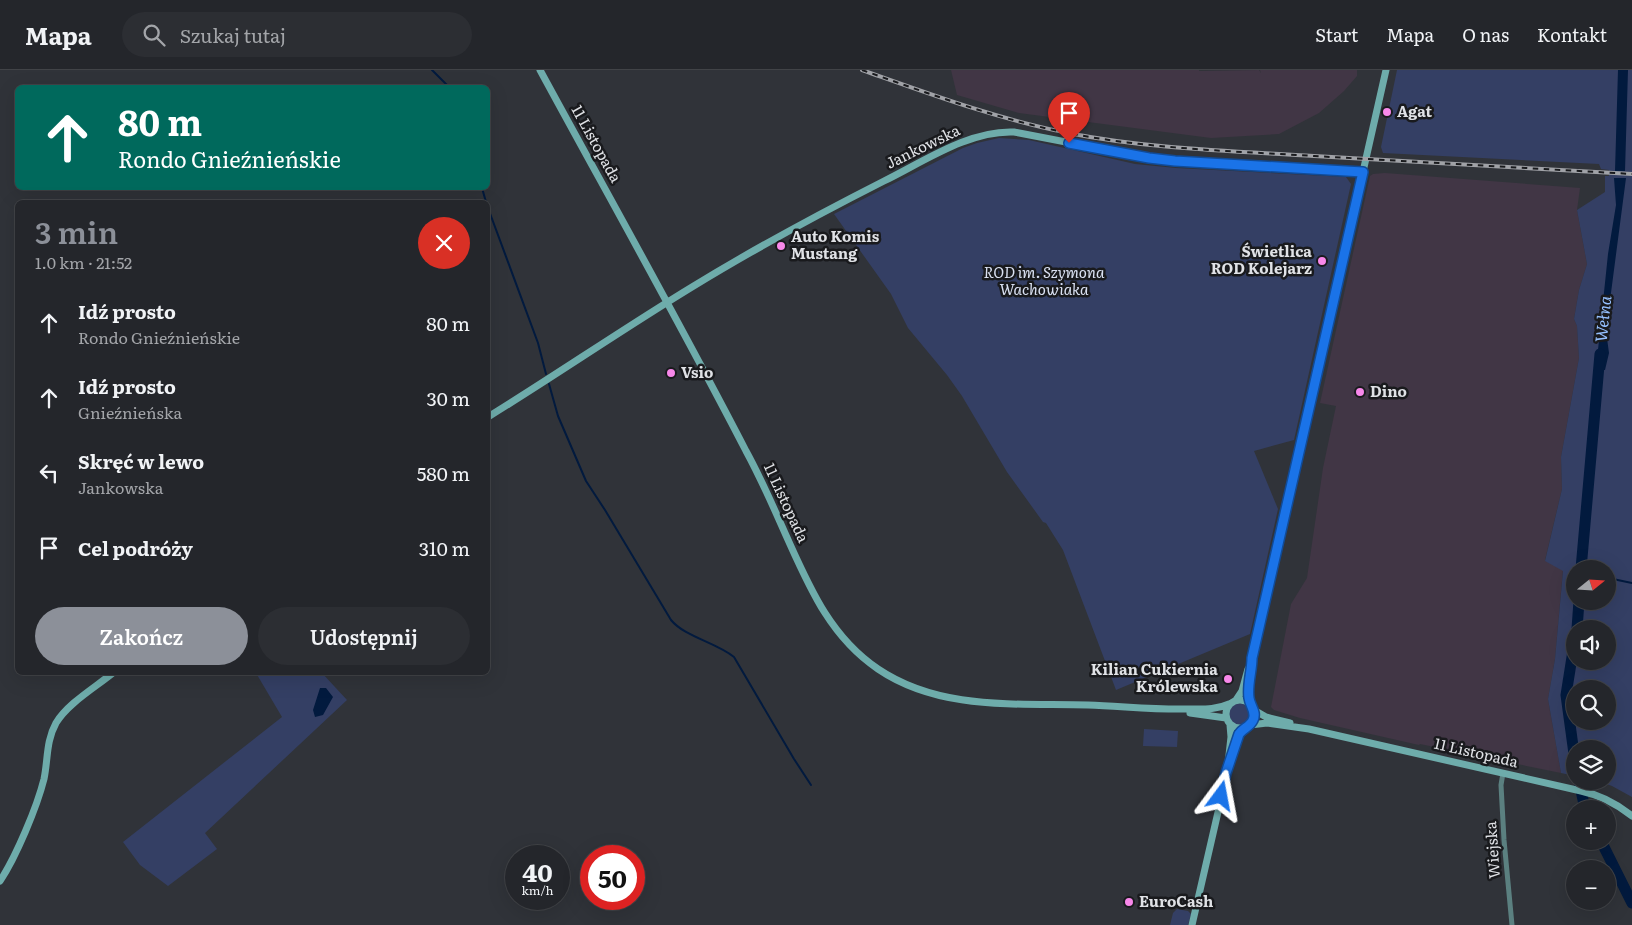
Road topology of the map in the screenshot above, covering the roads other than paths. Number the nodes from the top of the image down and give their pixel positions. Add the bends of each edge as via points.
1 (540, 70) edge
2 (1386, 70) edge
3 (1363, 172) junction
4 (666, 303) junction
5 (490, 416) edge
6 (1252, 658) junction
7 (110, 675) edge
8 (1233, 702) junction
9 (1252, 707) junction
10 (1173, 710) junction
11 (1228, 721) junction
12 (1246, 727) junction
13 (1309, 729) junction
14 (1226, 773) junction
15 (1503, 773) junction
16 (1632, 816) edge
17 (0, 881) edge
18 (1192, 925) edge
19 (1512, 925) edge

1 - 4 main road, 11 Listopada
2 - 3 main road
3 - 4 main road, Jankowska via 1149,158 1024,134 991,133 957,145 831,208
3 - 6 main road
4 - 5 main road, Jankowska
4 - 10 main road, 11 Listopada via 749,456 820,607 838,634 868,662 906,685 962,700
6 - 8 main road via 1242,691
6 - 9 main road via 1248,692
7 - 17 main road via 67,709 56,723 49,740 40,793
8 - 9 main road via 1244,700
8 - 10 main road, 11 Listopada via 1214,709
8 - 11 main road via 1226,711
9 - 12 main road via 1254,718
9 - 13 main road, 11 Listopada via 1266,717
10 - 11 main road, 11 Listopada
11 - 12 main road via 1236,728
11 - 14 main road via 1231,737
12 - 13 main road, 11 Listopada via 1267,723
12 - 14 main road via 1239,734
13 - 15 main road, 11 Listopada
14 - 18 main road
15 - 16 main road, 11 Listopada via 1590,793
15 - 19 street, Wiejska via 1504,840

